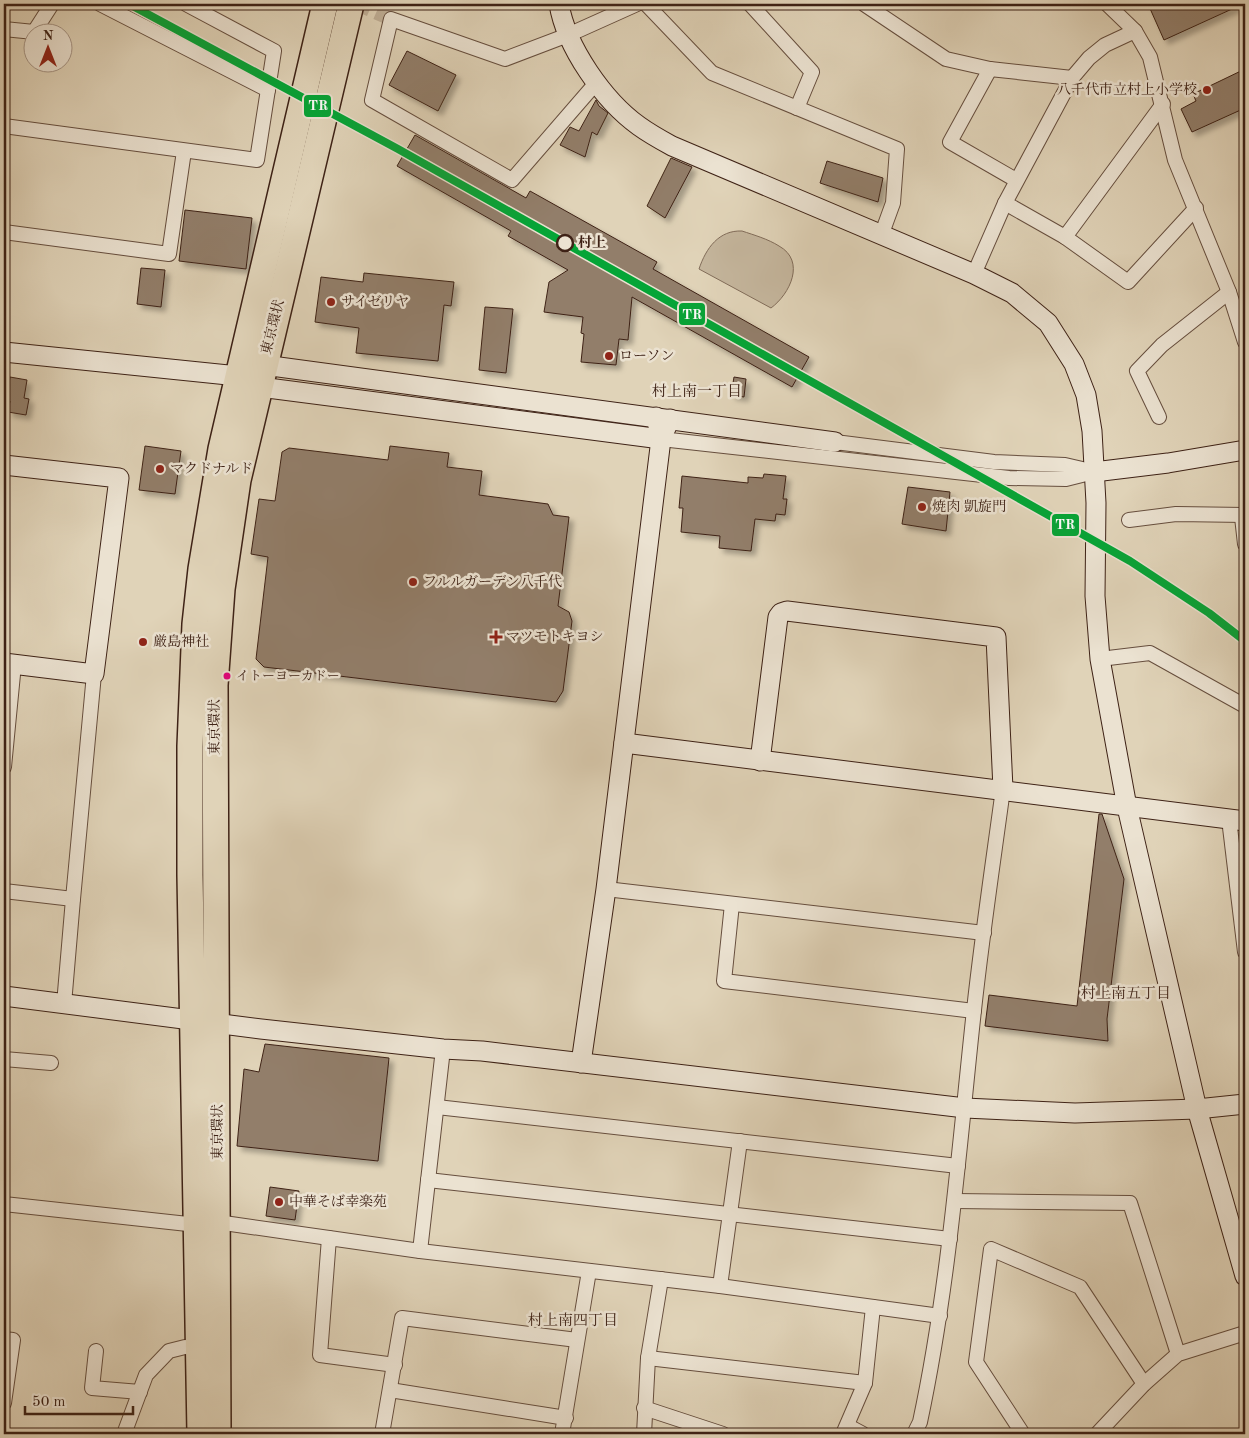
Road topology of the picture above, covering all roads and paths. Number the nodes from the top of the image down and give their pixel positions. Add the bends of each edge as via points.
1 (52, 4) edge
2 (100, 4) edge
3 (186, 4) edge
4 (325, 4) edge
5 (350, 4) edge
6 (559, 4) edge
7 (637, 4) edge
8 (646, 4) edge
9 (750, 4) edge
10 (864, 4) edge
11 (1106, 4) edge
12 (4, 29) edge
13 (1135, 31) junction
14 (568, 35) junction
15 (990, 68) junction
16 (1072, 78) junction
17 (596, 83) junction
18 (268, 90) junction
19 (1163, 104) junction
20 (797, 108) junction
21 (4, 126) edge
22 (184, 151) junction
23 (1016, 180) junction
24 (1005, 203) junction
25 (1196, 208) junction
26 (4, 232) edge
27 (880, 236) junction
28 (1065, 237) junction
29 (974, 274) junction
30 (1229, 292) junction
31 (1245, 342) edge
32 (4, 352) edge
33 (254, 376) junction
34 (1159, 417) dead end
35 (663, 418) junction
36 (661, 439) junction
37 (835, 442) joint
38 (1245, 450) edge
39 (4, 465) edge
40 (1094, 472) junction
41 (1243, 516) edge
42 (1129, 520) dead end
43 (1245, 544) edge
44 (1100, 659) junction
45 (9, 664) edge
46 (94, 674) junction
47 (1245, 706) edge
48 (624, 743) junction
49 (760, 761) junction
50 (4, 767) edge
51 (1003, 789) junction
52 (1127, 807) junction
53 (1237, 820) edge
54 (606, 889) junction
55 (4, 891) edge
56 (73, 899) junction
57 (732, 904) junction
58 (984, 933) junction
59 (1245, 952) edge
60 (4, 996) edge
61 (64, 1004) junction
62 (974, 1011) junction
63 (192, 1020) junction
64 (218, 1023) junction
65 (443, 1049) junction
66 (4, 1059) edge
67 (51, 1063) dead end
68 (581, 1063) junction
69 (1245, 1104) edge
70 (437, 1107) junction
71 (965, 1108) junction
72 (1197, 1108) junction
73 (740, 1141) junction
74 (958, 1166) junction
75 (428, 1180) junction
76 (955, 1201) junction
77 (4, 1204) edge
78 (730, 1213) junction
79 (207, 1232) junction
80 (330, 1238) junction
81 (950, 1239) junction
82 (420, 1251) junction
83 (588, 1271) junction
84 (1245, 1276) edge
85 (661, 1279) junction
86 (720, 1286) junction
87 (873, 1307) junction
88 (940, 1316) junction
89 (1245, 1333) edge
90 (4, 1339) edge
91 (577, 1340) junction
92 (185, 1347) junction
93 (96, 1351) dead end
94 (1178, 1354) junction
95 (648, 1358) junction
96 (395, 1365) junction
97 (865, 1384) junction
98 (1144, 1384) junction
99 (390, 1390) junction
100 (140, 1392) junction
101 (4, 1403) edge
102 (644, 1408) junction
103 (566, 1418) junction
104 (846, 1430) edge
105 (124, 1434) edge
106 (184, 1434) edge
107 (200, 1434) edge
108 (218, 1434) edge
109 (232, 1434) edge
110 (382, 1434) edge
111 (562, 1434) edge
112 (644, 1434) edge
113 (723, 1434) edge
114 (863, 1434) edge
115 (914, 1434) edge
116 (1023, 1434) edge
117 (1097, 1434) edge

1 - 12 street via 34,32
2 - 18 street
3 - 18 street via 274,51
4 - 33 highway, 東京環状
5 - 33 highway, 東京環状
6 - 14 street
7 - 14 street
8 - 20 street via 712,73
9 - 20 street via 812,72
10 - 15 street via 946,59
11 - 13 street
13 - 16 street via 1106,45 1089,58
13 - 19 street via 1150,56
14 - 17 street
14 - 17 street via 504,59 391,19 372,100 512,180
15 - 16 street
15 - 23 street via 950,142
16 - 23 street
17 - 27 street via 638,126 672,146
18 - 22 street via 257,160
19 - 25 street via 1175,160
19 - 28 street
20 - 27 street via 897,148 893,203
21 - 22 street
22 - 26 street via 169,254
23 - 24 street
24 - 28 street
24 - 29 street
25 - 28 street via 1128,282
25 - 30 street
27 - 29 street
29 - 40 street via 1012,293 1048,323 1074,364 1086,395
30 - 31 street
30 - 34 street via 1162,345 1137,371
32 - 33 street
33 - 35 street
33 - 36 street
33 - 63 highway, 東京環状 via 210,514 194,634 190,746
33 - 64 highway, 東京環状 via 222,588 215,684
35 - 36 street
35 - 37 street
36 - 40 street via 1009,478 1066,479
36 - 48 street
37 - 40 street via 994,462 1065,465
38 - 40 street
39 - 46 street via 119,478
40 - 44 street via 1095,596
41 - 42 street via 1176,514
41 - 43 street
44 - 47 street via 1150,654
44 - 52 street
45 - 46 street
45 - 50 street
46 - 56 street
48 - 49 street
48 - 54 street
49 - 51 street
49 - 51 street via 778,617 787,612 996,637
51 - 52 street
51 - 58 street
52 - 53 street
52 - 72 street
53 - 59 street
54 - 57 street
54 - 68 street
55 - 56 street
56 - 61 street
57 - 58 street
57 - 62 street via 724,980
58 - 62 street
60 - 61 street
61 - 63 street
62 - 71 street
63 - 64 street
63 - 79 highway, 東京環状
64 - 65 street
64 - 79 highway, 東京環状
65 - 68 street
65 - 70 street
66 - 67 street
68 - 71 street
69 - 72 street
70 - 73 street
70 - 75 street
71 - 72 street via 1076,1113
71 - 74 street
72 - 84 street
73 - 74 street
73 - 78 street
74 - 76 street
75 - 78 street
75 - 82 street
76 - 81 street
76 - 94 street via 1130,1203
77 - 79 street
78 - 81 street
78 - 86 street
79 - 80 street
79 - 92 highway via 184,1307
79 - 107 highway, 東京環状
79 - 108 highway, 東京環状
79 - 109 highway via 228,1314
80 - 82 street
80 - 96 street via 320,1355
81 - 88 street
82 - 83 street
83 - 85 street
83 - 91 street
85 - 86 street
85 - 95 street
86 - 87 street
87 - 88 street
87 - 97 street
88 - 115 street via 920,1422
89 - 94 street
90 - 101 street via 12,1340
91 - 96 street via 402,1318
91 - 103 street
92 - 100 street via 169,1351 146,1375
92 - 106 highway
93 - 100 street via 92,1388
94 - 98 street
95 - 97 street
95 - 102 street
96 - 99 street
97 - 104 street
98 - 116 street via 1080,1288 990,1249 976,1362
98 - 117 street
99 - 103 street
99 - 110 street
100 - 105 street
102 - 112 street
102 - 113 street
103 - 111 street
104 - 114 street

